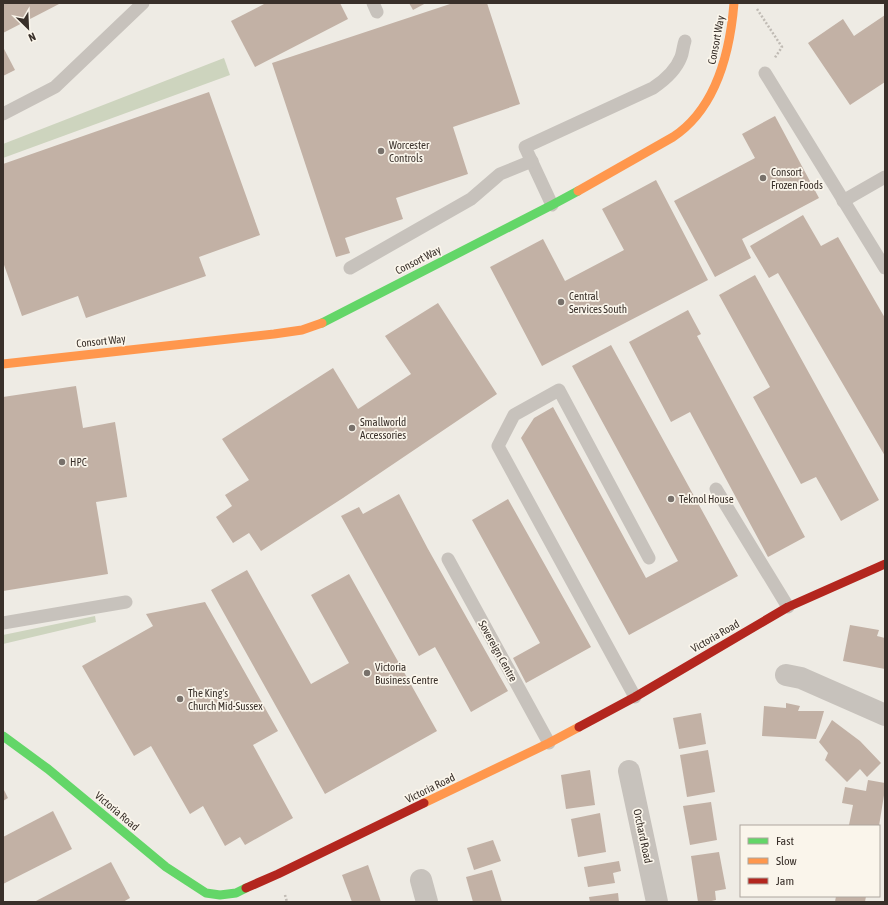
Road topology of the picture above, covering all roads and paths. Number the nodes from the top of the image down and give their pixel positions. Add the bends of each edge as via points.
1 (143, 3) edge
2 (734, 3) edge
3 (755, 6) dead end
4 (685, 41) dead end
5 (782, 47) dead end
6 (764, 73) dead end
7 (3, 114) edge
8 (532, 161) junction
9 (885, 177) edge
10 (843, 201) junction
11 (552, 205) junction
12 (350, 268) dead end
13 (885, 268) edge
14 (3, 364) edge
15 (716, 489) dead end
16 (649, 558) dead end
17 (448, 559) dead end
18 (885, 564) edge
19 (126, 602) dead end
20 (788, 607) junction
21 (3, 623) edge
22 (786, 675) dead end
23 (635, 697) junction
24 (885, 715) edge
25 (3, 736) edge
26 (549, 743) junction
27 (629, 771) dead end
28 (421, 880) dead end
29 (427, 902) edge
30 (657, 902) edge

1 - 7 lane via 55,87
2 - 11 street, Consort Way via 727,56 721,74 713,92 691,121 679,133 663,143
3 - 5 path
4 - 8 lane via 681,57 663,81 653,88 525,147
6 - 10 lane
8 - 11 lane
8 - 12 lane via 500,174 471,199
9 - 10 lane
10 - 13 lane
11 - 14 street, Consort Way via 318,325 302,330
15 - 20 lane
16 - 23 lane via 559,390 514,415 498,446
17 - 26 lane, Sovereign Centre
18 - 20 street, Victoria Road
19 - 21 lane
20 - 23 street, Victoria Road
22 - 24 street via 800,678
23 - 26 street, Victoria Road
25 - 26 street, Victoria Road via 48,769 166,867 206,893 220,895 236,893 278,874
27 - 30 street, Orchard Road
28 - 29 street

